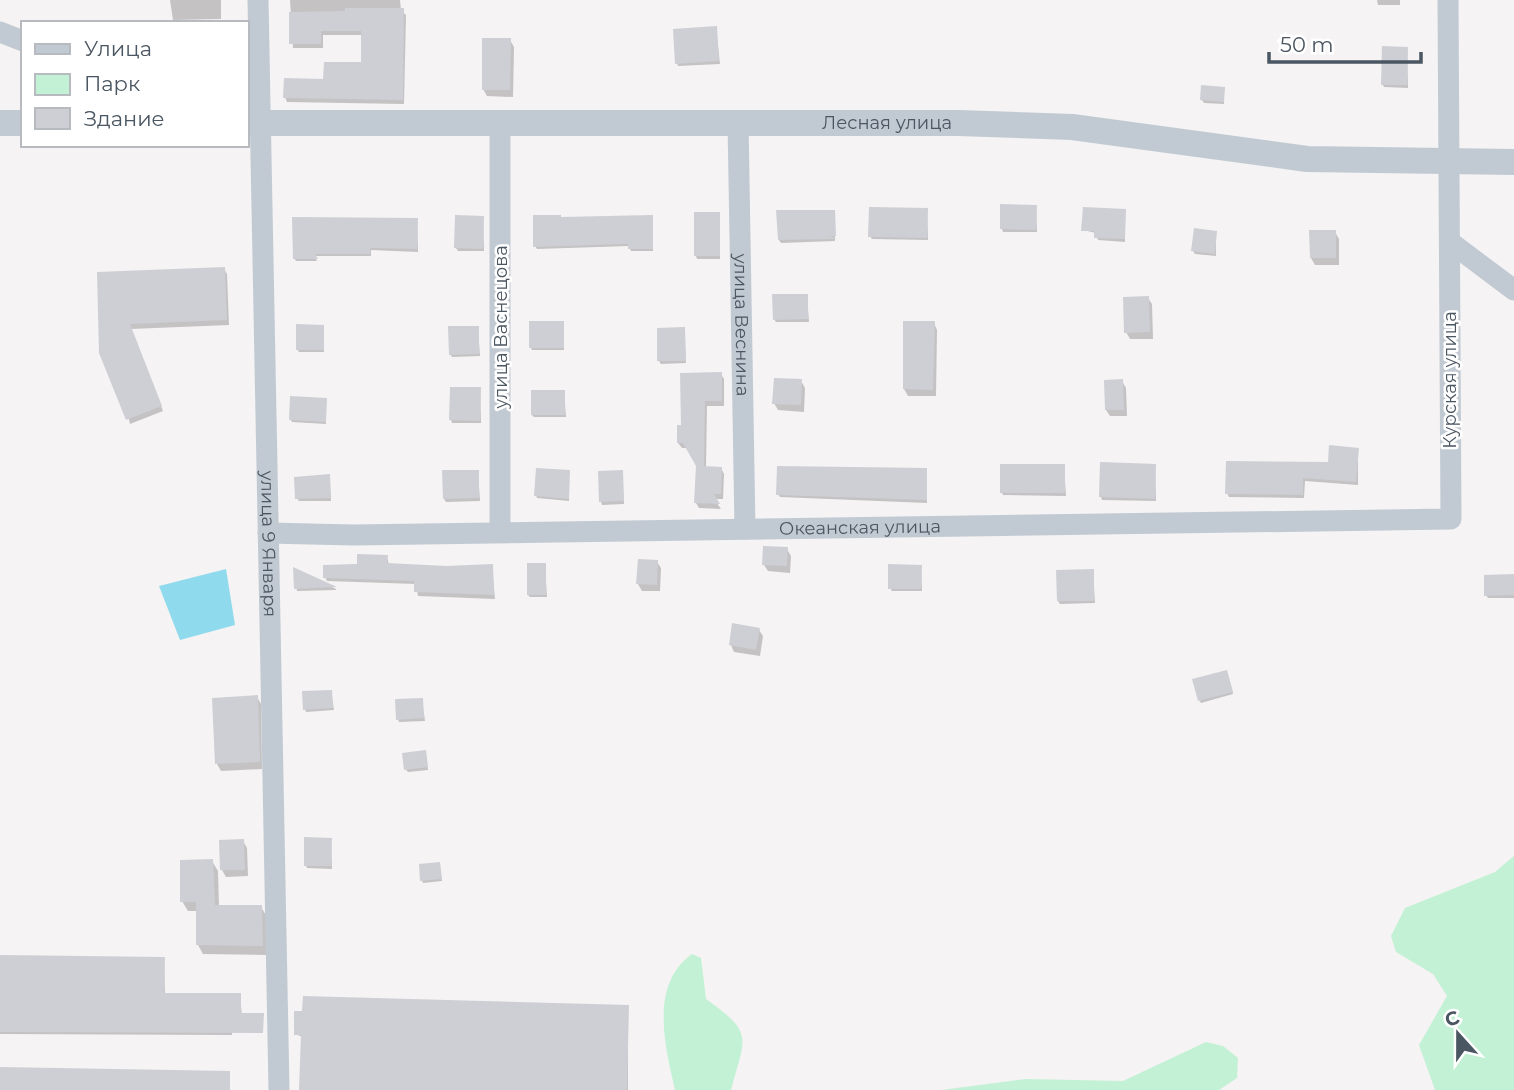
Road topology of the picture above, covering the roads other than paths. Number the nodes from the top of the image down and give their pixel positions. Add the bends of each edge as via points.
1 (258, 0) edge
2 (1448, 0) edge
3 (0, 32) edge
4 (21, 40) edge
5 (253, 122) edge
6 (500, 122) junction
7 (738, 122) junction
8 (0, 123) edge
9 (21, 123) edge
10 (1448, 162) junction
11 (1514, 162) edge
12 (1450, 242) junction
13 (1514, 290) edge
14 (1451, 519) joint
15 (745, 529) junction
16 (500, 531) junction
17 (268, 533) junction
18 (279, 1090) edge

1 - 5 street, улица 9 Января
2 - 10 street, Курская улица
3 - 4 street
5 - 6 street, Лесная улица
5 - 17 street, улица 9 Января
6 - 7 street, Лесная улица
6 - 16 street, улица Васнецова
7 - 10 street, Лесная улица via 1072,127 1307,159
7 - 15 street, улица Веснина
8 - 9 street
10 - 11 street, Лесная улица
10 - 12 street, Курская улица
12 - 13 street
12 - 14 street, Курская улица
14 - 15 street, Океанская улица
15 - 16 street, Океанская улица
16 - 17 street, Океанская улица
17 - 18 street, улица 9 Января

